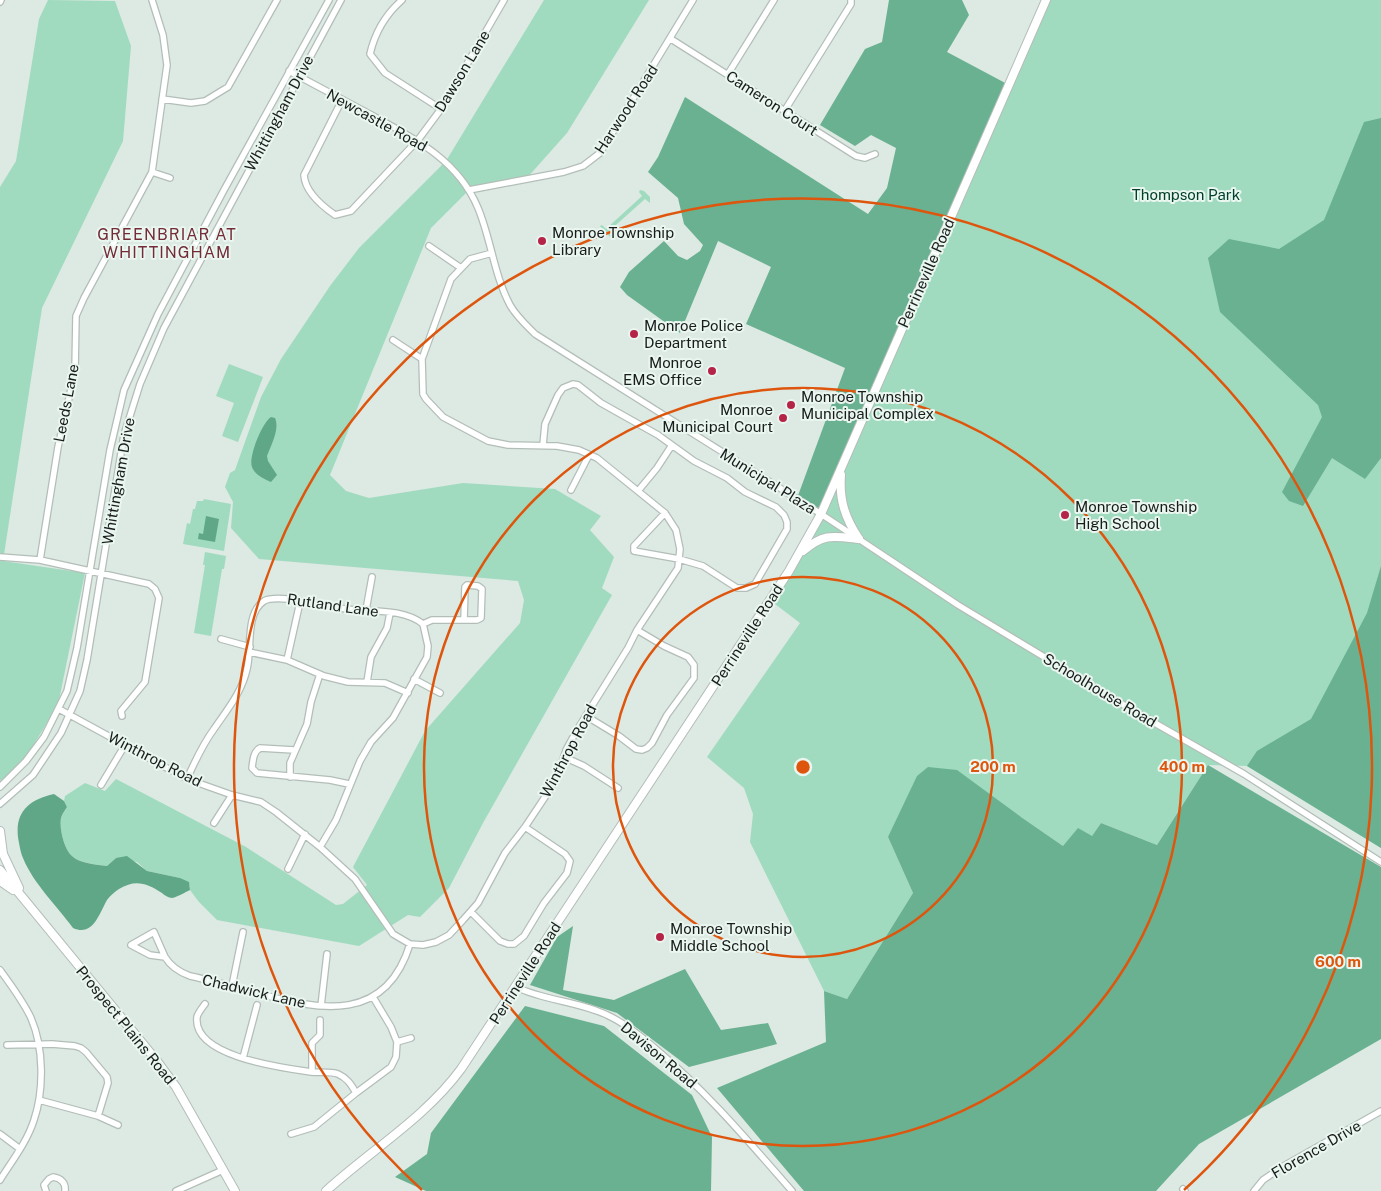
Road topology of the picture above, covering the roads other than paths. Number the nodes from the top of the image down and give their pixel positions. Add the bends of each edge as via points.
1 (152, 0) edge
2 (277, 0) edge
3 (329, 0) edge
4 (341, 0) edge
5 (402, 0) edge
6 (504, 0) edge
7 (693, 0) edge
8 (774, 0) edge
9 (851, 0) edge
10 (1046, 0) edge
11 (671, 39) junction
12 (289, 71) junction
13 (728, 74) junction
14 (299, 76) junction
15 (162, 99) junction
16 (342, 100) junction
17 (441, 108) junction
18 (785, 110) junction
19 (418, 140) junction
20 (875, 154) dead end
21 (152, 172) junction
22 (170, 178) dead end
23 (470, 190) junction
24 (429, 246) dead end
25 (492, 254) junction
26 (461, 268) junction
27 (503, 288) joint
28 (393, 340) dead end
29 (422, 359) junction
30 (543, 445) junction
31 (672, 445) junction
32 (589, 455) junction
33 (841, 468) junction
34 (571, 490) dead end
35 (638, 491) junction
36 (665, 513) junction
37 (821, 514) junction
38 (858, 539) junction
39 (798, 556) junction
40 (0, 557) edge
41 (679, 559) junction
42 (40, 560) junction
43 (90, 572) junction
44 (101, 574) junction
45 (372, 577) dead end
46 (300, 602) junction
47 (366, 610) junction
48 (390, 613) junction
49 (464, 620) junction
50 (424, 624) junction
51 (636, 630) junction
52 (221, 639) dead end
53 (249, 650) junction
54 (287, 660) junction
55 (320, 674) junction
56 (414, 678) junction
57 (367, 682) junction
58 (408, 693) junction
59 (440, 693) dead end
60 (59, 709) junction
61 (70, 715) junction
62 (122, 716) dead end
63 (586, 716) junction
64 (125, 745) junction
65 (294, 750) junction
66 (564, 757) junction
67 (290, 777) junction
68 (187, 779) junction
69 (349, 784) junction
70 (101, 785) dead end
71 (0, 787) edge
72 (618, 788) dead end
73 (232, 794) junction
74 (0, 804) edge
75 (214, 823) dead end
76 (525, 827) junction
77 (0, 831) edge
78 (305, 834) junction
79 (320, 847) junction
80 (1381, 862) edge
81 (288, 869) dead end
82 (0, 870) edge
83 (0, 881) edge
84 (23, 897) junction
85 (471, 912) junction
86 (243, 932) dead end
87 (410, 944) junction
88 (327, 954) dead end
89 (165, 957) junction
90 (0, 970) edge
91 (232, 986) junction
92 (516, 987) junction
93 (373, 997) junction
94 (205, 1004) dead end
95 (257, 1005) dead end
96 (322, 1006) junction
97 (320, 1020) dead end
98 (411, 1038) dead end
99 (397, 1042) junction
100 (7, 1045) dead end
101 (38, 1045) junction
102 (243, 1058) junction
103 (312, 1072) junction
104 (356, 1093) junction
105 (39, 1100) junction
106 (1381, 1111) edge
107 (98, 1116) junction
108 (118, 1125) dead end
109 (0, 1134) edge
110 (291, 1134) dead end
111 (20, 1149) junction
112 (223, 1170) junction
113 (0, 1180) edge
114 (46, 1191) edge
115 (65, 1191) edge
116 (176, 1191) edge
117 (235, 1191) edge
118 (326, 1191) edge
119 (792, 1191) edge
120 (1254, 1191) edge

1 - 15 street, Leeds Lane via 163,35 167,65
2 - 15 street via 228,87 205,101 191,103
3 - 12 street, Whittingham Drive
4 - 14 street, Whittingham Drive
5 - 17 street via 382,20 370,54 385,73
6 - 17 street, Dawson Lane
7 - 11 street, Harwood Road
8 - 13 street
9 - 18 street
10 - 33 street, Perrineville Road
11 - 13 street, Cameron Court
11 - 23 street, Harwood Road via 600,153 583,166
12 - 14 street, Newcastle Road
12 - 43 street, Whittingham Drive via 158,314 124,390 110,450
13 - 18 street, Cameron Court
14 - 16 street, Newcastle Road
14 - 44 street, Whittingham Drive via 164,328 140,384 124,435
15 - 21 street, Leeds Lane
16 - 19 street, Newcastle Road
16 - 19 street, Dawson Lane via 304,175 308,190 335,215 351,211
17 - 19 street, Dawson Lane
18 - 20 street, Cameron Court via 856,156 865,158
19 - 23 street, Newcastle Road via 446,161
21 - 22 street
21 - 42 street, Leeds Lane via 76,316 75,371 58,447
23 - 25 street, Newcastle Road
24 - 26 street
25 - 26 street, Winthrop Road via 470,259
25 - 27 street, Newcastle Road
26 - 29 street, Winthrop Road via 451,279
27 - 37 street, Municipal Plaza via 511,306 535,334
28 - 29 street
29 - 30 street, Winthrop Road via 423,394 443,417 488,441 508,445
30 - 31 street via 545,424 558,395 563,388 573,384
30 - 32 street, Winthrop Road via 579,450
31 - 35 street
31 - 41 street via 745,492 776,507 787,522 785,533 759,579 746,588 737,588 703,566
32 - 34 street
32 - 35 street, Winthrop Road
33 - 37 street, Perrineville Road
33 - 38 street via 842,506
35 - 36 street, Winthrop Road
36 - 41 street, Winthrop Road via 676,530
36 - 41 street via 633,549
37 - 38 street, Schoolhouse Road
37 - 39 street, Perrineville Road
38 - 39 street via 823,538
38 - 80 street, Schoolhouse Road via 958,605 1244,774
39 - 92 street, Perrineville Road
40 - 42 street
41 - 51 street, Winthrop Road via 678,568
42 - 43 street
43 - 44 street
43 - 60 street, Whittingham Drive via 77,648 67,691
44 - 61 street, Whittingham Drive via 87,660
44 - 62 street via 149,584 159,598 145,682 121,712
45 - 47 street
46 - 47 street, Rutland Lane
46 - 53 street, Rutland Lane via 285,597 264,601 252,617
46 - 54 street
47 - 48 street, Rutland Lane
48 - 50 street, Rutland Lane via 410,615
48 - 57 street, Rutland Lane via 387,628 371,657
49 - 49 street via 481,618 482,589 478,586 465,587
49 - 50 street via 432,620
50 - 56 street via 427,657
51 - 63 street, Winthrop Road
51 - 63 street via 688,657 694,664 694,678 667,715 652,743 642,750
52 - 53 street
53 - 54 street
53 - 68 street, Rutland Lane via 241,688 200,750
54 - 55 street
55 - 57 street via 348,682
55 - 65 street via 307,724
56 - 58 street
56 - 59 street
57 - 58 street via 385,683
58 - 69 street via 393,718 371,742
60 - 61 street, Winthrop Road
60 - 71 street, Whittingham Drive via 26,761
61 - 64 street, Winthrop Road
61 - 74 street, Whittingham Drive via 32,775
63 - 66 street, Winthrop Road
64 - 68 street, Winthrop Road
64 - 70 street
65 - 67 street
65 - 67 street via 260,748 253,761 252,768 257,773
66 - 72 street
66 - 76 street, Winthrop Road via 558,774
67 - 69 street
68 - 73 street, Winthrop Road
69 - 79 street via 336,820
73 - 75 street
73 - 78 street, Winthrop Road via 261,802
76 - 85 street, Winthrop Road via 505,852
76 - 85 street via 565,854 570,861 567,873 524,936 514,944 500,941
77 - 84 street via 3,854
78 - 79 street, Winthrop Road
78 - 81 street
79 - 87 street, Winthrop Road via 355,879 394,934
82 - 84 street, Prospect Plains Road
83 - 84 street
84 - 112 street, Prospect Plains Road via 176,1087
85 - 87 street, Winthrop Road via 449,935 436,942
86 - 91 street
87 - 93 street, Chadwick Lane via 397,974
88 - 96 street
89 - 89 street via 154,932 132,945 150,955
89 - 91 street, Chadwick Lane via 181,972
90 - 101 street via 32,1020
91 - 96 street, Chadwick Lane via 293,1003
92 - 118 street, Perrineville Road via 447,1088
92 - 119 street, Davison Road via 592,1009 641,1036 686,1075
93 - 96 street, Chadwick Lane via 354,1004
93 - 99 street
94 - 102 street via 197,1016 198,1027 204,1037 224,1052
95 - 102 street
97 - 103 street via 320,1035 312,1043
98 - 99 street
99 - 104 street via 391,1067
100 - 101 street
101 - 105 street via 41,1068
101 - 107 street via 74,1046 86,1052 108,1082
102 - 103 street
103 - 104 street via 336,1073 348,1080
104 - 110 street via 314,1127
105 - 107 street
105 - 111 street via 34,1121
106 - 120 street, Florence Drive via 1275,1171
107 - 108 street
109 - 111 street
111 - 113 street
112 - 116 street
112 - 117 street, Prospect Plains Road
114 - 115 street via 44,1185 53,1177 62,1181

